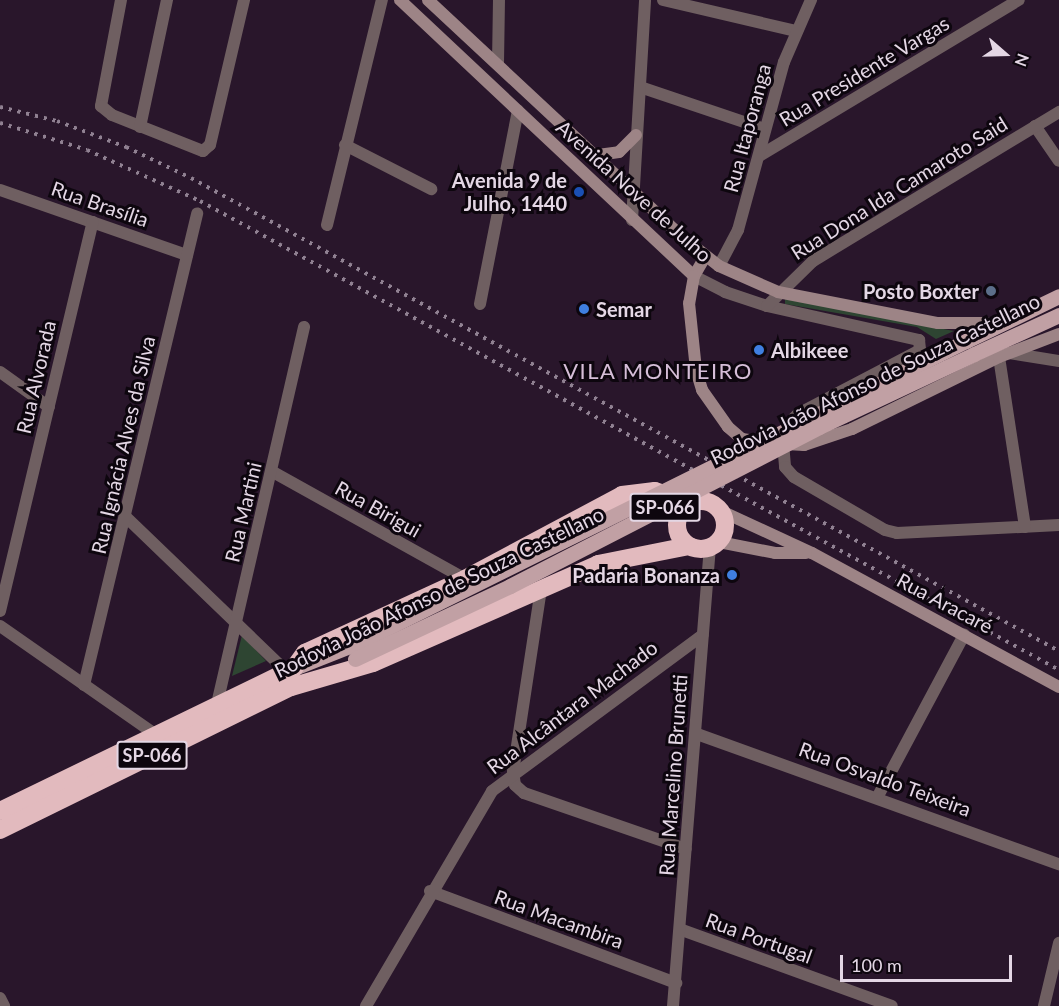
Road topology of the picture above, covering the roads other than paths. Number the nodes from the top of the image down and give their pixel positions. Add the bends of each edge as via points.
1 (121, 0) edge
2 (167, 0) edge
3 (244, 0) edge
4 (382, 0) edge
5 (400, 0) edge
6 (429, 0) edge
7 (499, 0) edge
8 (645, 0) edge
9 (663, 0) edge
10 (811, 0) edge
11 (1019, 0) edge
12 (796, 31) junction
13 (498, 63) junction
14 (640, 87) junction
15 (518, 111) junction
16 (1059, 112) edge
17 (1035, 126) junction
18 (140, 127) junction
19 (765, 129) junction
20 (636, 135) junction
21 (345, 145) junction
22 (598, 155) junction
23 (759, 156) junction
24 (1059, 161) edge
25 (632, 188) junction
26 (431, 189) dead end
27 (0, 190) edge
28 (197, 213) dead end
29 (632, 220) junction
30 (93, 222) junction
31 (327, 225) dead end
32 (187, 255) junction
33 (705, 257) junction
34 (719, 266) junction
35 (694, 276) junction
36 (778, 292) junction
37 (1059, 296) edge
38 (480, 304) dead end
39 (767, 306) junction
40 (1059, 315) edge
41 (1002, 323) junction
42 (304, 327) dead end
43 (1059, 334) edge
44 (970, 347) junction
45 (1004, 355) junction
46 (1059, 361) edge
47 (0, 372) edge
48 (49, 407) junction
49 (783, 443) junction
50 (273, 472) junction
51 (689, 503) junction
52 (721, 511) junction
53 (127, 518) junction
54 (1059, 525) edge
55 (1025, 527) junction
56 (714, 545) junction
57 (689, 546) junction
58 (812, 554) junction
59 (465, 579) junction
60 (541, 589) junction
61 (0, 611) edge
62 (238, 623) junction
63 (0, 626) edge
64 (703, 635) junction
65 (964, 635) junction
66 (295, 674) junction
67 (84, 685) junction
68 (1059, 687) edge
69 (217, 704) junction
70 (155, 734) junction
71 (697, 734) junction
72 (513, 772) junction
73 (878, 796) junction
74 (0, 811) edge
75 (0, 830) edge
76 (686, 849) junction
77 (1059, 864) edge
78 (430, 891) junction
79 (682, 930) junction
80 (1059, 943) edge
81 (676, 983) junction
82 (0, 998) edge
83 (4, 1006) edge
84 (366, 1006) edge
85 (673, 1006) edge
86 (892, 1006) edge
87 (1044, 1006) edge

1 - 18 street via 100,99 105,111
2 - 18 street
3 - 18 street via 210,145 199,151
4 - 21 street
5 - 15 street, Avenida Nove de Julho
6 - 13 street, Avenida Nove de Julho
7 - 13 street
8 - 14 street
9 - 12 street
10 - 12 street, Rua Itaporanga
11 - 23 street, Rua Presidente Vargas
12 - 19 street, Rua Itaporanga
13 - 22 street, Avenida Nove de Julho
14 - 19 street
14 - 20 street
15 - 29 street, Avenida Nove de Julho
15 - 38 street
16 - 17 street, Rua Dona Ida Camaroto Said
17 - 24 street
17 - 36 street, Rua Dona Ida Camaroto Said via 813,261
19 - 23 street, Rua Itaporanga
20 - 22 street via 619,152
20 - 25 street
21 - 26 street
21 - 31 street
22 - 25 street, Avenida Nove de Julho
23 - 34 street, Rua Itaporanga via 738,230
25 - 29 street
25 - 33 street, Avenida Nove de Julho
27 - 30 street, Rua Brasília
28 - 32 street, Rua Ignácia Alves da Silva
29 - 35 street, Avenida Nove de Julho
30 - 32 street, Rua Brasília
30 - 48 street, Rua Alvorada
32 - 53 street, Rua Ignácia Alves da Silva
33 - 34 street, Avenida Nove de Julho
33 - 35 street
34 - 36 street, Avenida Nove de Julho
35 - 39 street, Avenida Nove de Julho via 725,292
35 - 49 street via 689,303 702,390 717,416 742,439
36 - 39 street, Rua Dona Ida Camaroto Said
36 - 41 street, Avenida Nove de Julho via 938,323
37 - 41 main road, Rodovia João Afonso de Souza Castellano / SP-066
39 - 49 street, Avenida Nove de Julho via 919,340 920,350 798,414 790,422
40 - 44 main road, Rodovia João Afonso de Souza Castellano / SP-066
41 - 44 main road, Rodovia João Afonso de Souza Castellano / SP-066
42 - 50 street, Rua Martini
43 - 45 street
44 - 66 main road, Rodovia João Afonso de Souza Castellano / SP-066, bridge
44 - 66 main road, Rodovia João Afonso de Souza Castellano / SP-066, bridge via 510,586 355,658
45 - 46 street
45 - 49 street via 844,432 804,445
45 - 55 street
47 - 48 street
48 - 61 street, Rua Alvorada
49 - 55 street via 789,474 885,530 910,534
50 - 59 street, Rua Birigui
50 - 62 street, Rua Martini
51 - 52 highway via 707,501
51 - 57 highway via 677,525
51 - 59 highway via 656,491 622,495
52 - 56 highway via 725,530
52 - 58 street, Rua Aracaré
53 - 62 street
53 - 67 street, Rua Ignácia Alves da Silva
54 - 55 street
56 - 57 highway
56 - 58 street, Rua Aracaré
56 - 64 street, Rua Marcelino Brunetti
57 - 60 highway via 598,564
58 - 65 street, Rua Aracaré
59 - 66 highway via 305,653
60 - 66 highway via 373,663
60 - 72 street
62 - 66 street
62 - 69 street, Rua Martini
63 - 67 street
64 - 71 street, Rua Marcelino Brunetti
64 - 72 street, Rua Alcântara Machado
65 - 68 street, Rua Aracaré
65 - 73 street
66 - 69 highway, Rodovia João Afonso de Souza Castellano / SP-066
66 - 75 highway, Rodovia João Afonso de Souza Castellano / SP-066
67 - 70 street
69 - 70 highway, Rodovia João Afonso de Souza Castellano / SP-066
70 - 74 highway, Rodovia João Afonso de Souza Castellano / SP-066
71 - 73 street, Rua Osvaldo Teixeira
71 - 76 street, Rua Marcelino Brunetti
72 - 76 street via 515,785 524,793
72 - 78 street, Rua Alcântara Machado via 478,809
73 - 77 street, Rua Osvaldo Teixeira
76 - 79 street, Rua Marcelino Brunetti
78 - 81 street, Rua Macambira
78 - 84 street, Rua Alcântara Machado
79 - 81 street, Rua Marcelino Brunetti
79 - 86 street, Rua Portugal
80 - 87 street
81 - 85 street, Rua Marcelino Brunetti
82 - 83 street

